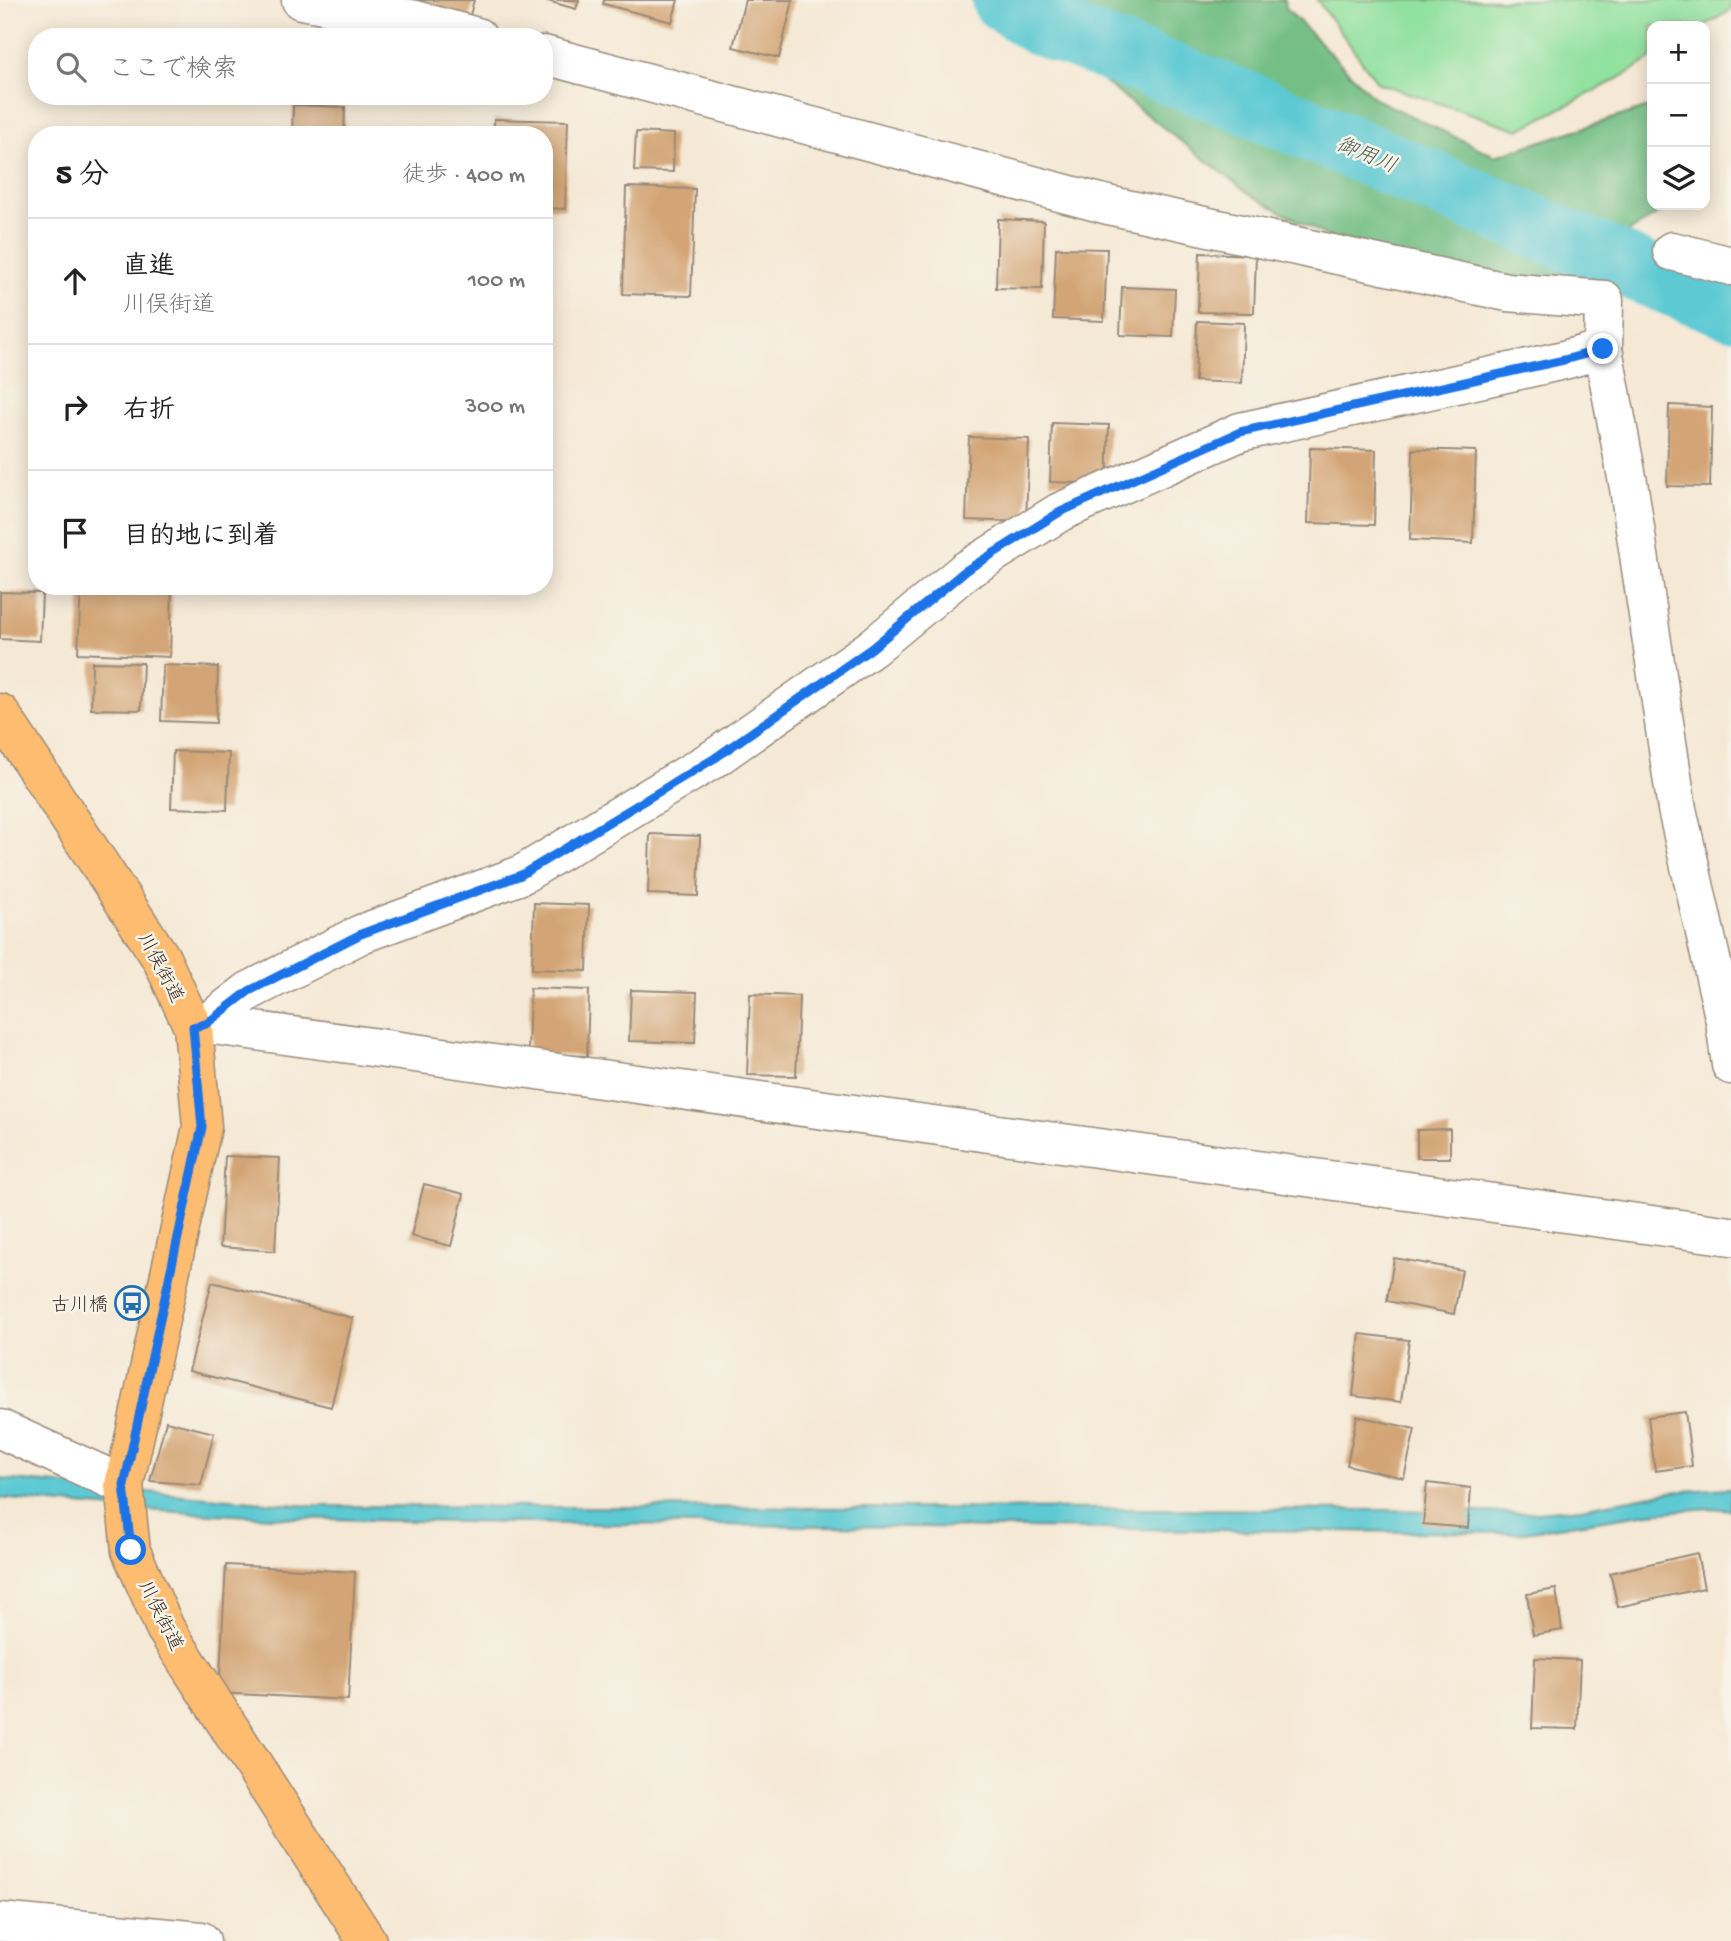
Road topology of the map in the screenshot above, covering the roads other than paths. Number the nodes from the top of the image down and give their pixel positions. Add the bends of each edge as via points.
1 (300, 0) edge
2 (444, 28) edge
3 (553, 57) edge
4 (1672, 251) dead end
5 (1731, 266) edge
6 (1603, 349) junction
7 (0, 713) edge
8 (1728, 1021) edge
9 (200, 1026) junction
10 (1731, 1065) edge
11 (1731, 1236) edge
12 (0, 1429) edge
13 (124, 1485) junction
14 (0, 1922) edge
15 (201, 1941) edge
16 (367, 1941) edge

1 - 2 street
3 - 6 street via 1108,205 1507,292 1604,300
4 - 5 street
6 - 8 street via 1629,488 1677,809
6 - 9 street via 1240,432 1060,512 965,571 872,648 715,758 555,855 521,875 361,934 249,991
7 - 9 main road, 川俣街道 via 161,958
8 - 10 street
9 - 11 street
9 - 13 main road, 川俣街道 via 202,1127
12 - 13 street
13 - 16 main road, 川俣街道 via 131,1550 165,1628
14 - 15 street

